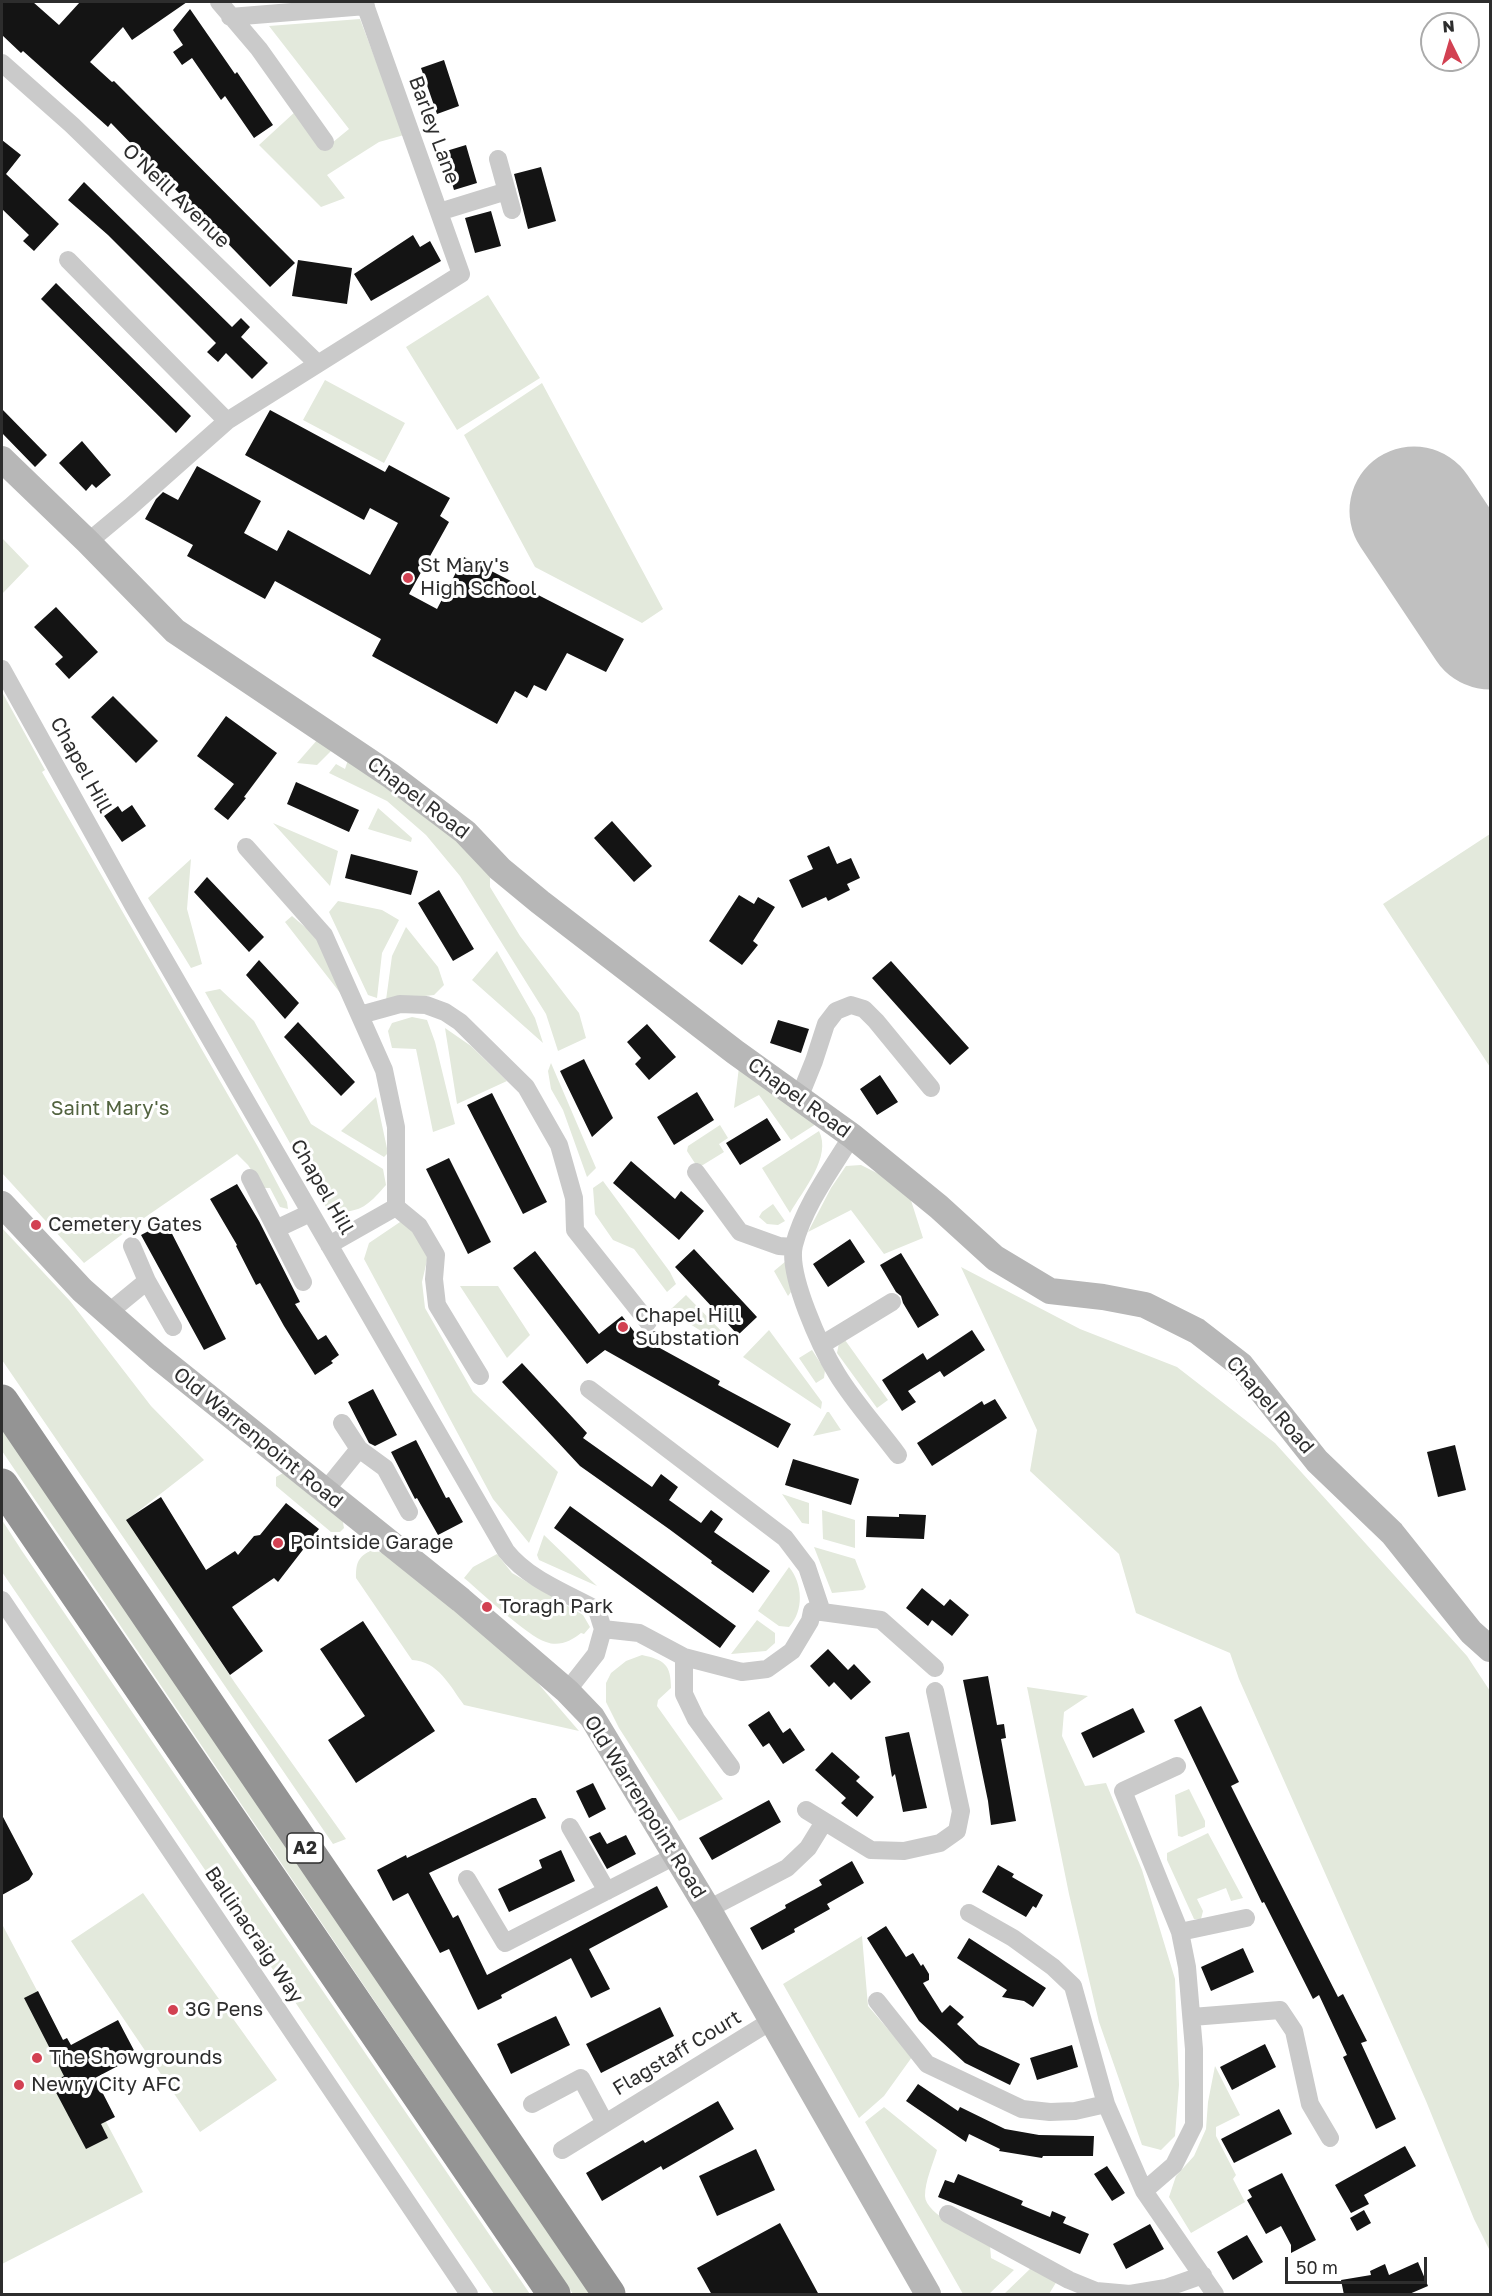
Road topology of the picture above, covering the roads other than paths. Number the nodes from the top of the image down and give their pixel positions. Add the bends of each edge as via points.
1 (219, 2) edge
2 (365, 4) edge
3 (230, 17) junction
4 (2, 63) edge
5 (325, 142) dead end
6 (498, 159) dead end
7 (507, 191) junction
8 (512, 210) dead end
9 (439, 212) junction
10 (68, 260) dead end
11 (317, 363) junction
12 (227, 421) junction
13 (2, 459) edge
14 (88, 542) junction
15 (2, 669) edge
16 (246, 847) dead end
17 (360, 1015) junction
18 (931, 1088) dead end
19 (799, 1098) junction
20 (852, 1136) junction
21 (696, 1172) dead end
22 (250, 1178) dead end
23 (2, 1204) edge
24 (396, 1207) junction
25 (310, 1213) junction
26 (276, 1228) junction
27 (329, 1245) junction
28 (132, 1246) dead end
29 (793, 1247) junction
30 (147, 1281) junction
31 (303, 1282) dead end
32 (892, 1302) dead end
33 (108, 1313) junction
34 (648, 1322) dead end
35 (173, 1327) dead end
36 (823, 1344) junction
37 (480, 1376) dead end
38 (589, 1389) dead end
39 (2, 1401) edge
40 (342, 1423) dead end
41 (359, 1449) junction
42 (898, 1455) dead end
43 (2, 1485) edge
44 (324, 1491) junction
45 (409, 1512) dead end
46 (2, 1600) edge
47 (822, 1612) junction
48 (603, 1629) junction
49 (1491, 1649) edge
50 (684, 1657) junction
51 (936, 1668) dead end
52 (567, 1691) junction
53 (935, 1691) dead end
54 (1177, 1766) dead end
55 (731, 1767) dead end
56 (806, 1810) dead end
57 (824, 1822) junction
58 (570, 1827) dead end
59 (675, 1856) junction
60 (467, 1880) dead end
61 (607, 1891) junction
62 (969, 1913) dead end
63 (711, 1914) junction
64 (1246, 1918) dead end
65 (1180, 1932) junction
66 (877, 2001) dead end
67 (1192, 2017) junction
68 (771, 2021) junction
69 (532, 2104) dead end
70 (1106, 2104) junction
71 (605, 2123) junction
72 (1330, 2138) dead end
73 (562, 2150) dead end
74 (1144, 2191) junction
75 (948, 2214) dead end
76 (1203, 2275) junction
77 (469, 2295) edge
78 (554, 2295) edge
79 (609, 2295) edge
80 (928, 2295) edge
81 (1215, 2295) edge

1 - 3 street
2 - 3 street
2 - 9 street, Barley Lane
3 - 5 street via 260,49
4 - 11 street, O'Neill Avenue via 72,125
6 - 7 street
7 - 8 street
7 - 9 street
9 - 11 street, Barley Lane via 461,274
10 - 12 street
11 - 12 street
12 - 14 street
13 - 14 street, Chapel Road
14 - 19 street, Chapel Road via 175,631 391,776 465,832 540,902
15 - 25 street, Chapel Hill
16 - 17 street via 324,935
17 - 24 street via 384,1070 396,1127
17 - 34 street via 400,1004 426,1005 445,1012 526,1087 559,1145 574,1198 575,1230
18 - 19 street via 876,1021 864,1009 851,1005 836,1011 826,1024
19 - 20 street, Chapel Road
20 - 29 street via 806,1212
20 - 49 street, Chapel Road via 995,1258 1050,1291 1144,1305 1197,1331 1241,1365 1317,1461 1392,1533 1471,1632
21 - 29 street via 740,1232
22 - 26 street
23 - 33 street, Old Warrenpoint Road
24 - 27 street
24 - 37 street via 419,1226 436,1255 437,1305
25 - 26 street
25 - 27 street, Chapel Hill
26 - 31 street
27 - 48 street, Chapel Hill via 506,1551 534,1575 597,1610
28 - 30 street
29 - 36 street via 794,1275
30 - 33 street
30 - 35 street
32 - 36 street
33 - 44 street, Old Warrenpoint Road
36 - 42 street via 837,1374
38 - 47 street via 785,1538 807,1567
39 - 79 highway, A2
40 - 41 street
41 - 44 street
41 - 45 street via 385,1468
43 - 78 highway, A2
44 - 52 street, Old Warrenpoint Road
46 - 77 street, Ballinacraig Way
47 - 50 street via 812,1611 810,1622 792,1651 767,1669 742,1672
47 - 51 street via 881,1620
48 - 50 street via 639,1633
48 - 52 street via 596,1654
50 - 55 street via 684,1694 696,1719
52 - 59 street, Old Warrenpoint Road via 592,1717
53 - 57 street via 961,1811 957,1831 940,1843 904,1851 871,1850
54 - 65 street via 1123,1791
56 - 57 street
57 - 63 street via 808,1848 787,1868 716,1905
58 - 61 street
59 - 61 street
59 - 63 street, Old Warrenpoint Road
60 - 61 street via 505,1943
62 - 70 street via 1012,1938 1073,1986
63 - 68 street, Old Warrenpoint Road
64 - 65 street
65 - 67 street
66 - 70 street via 927,2064 1022,2109 1050,2112
67 - 72 street via 1280,2010 1294,2031 1310,2104
67 - 74 street via 1194,2125 1174,2165
68 - 71 street, Flagstaff Court
68 - 80 street, Old Warrenpoint Road
69 - 71 street, Flagstaff Court via 580,2078
70 - 74 street
71 - 73 street, Flagstaff Court
74 - 76 street
75 - 76 street via 1096,2291 1130,2294 1166,2288
76 - 81 street

